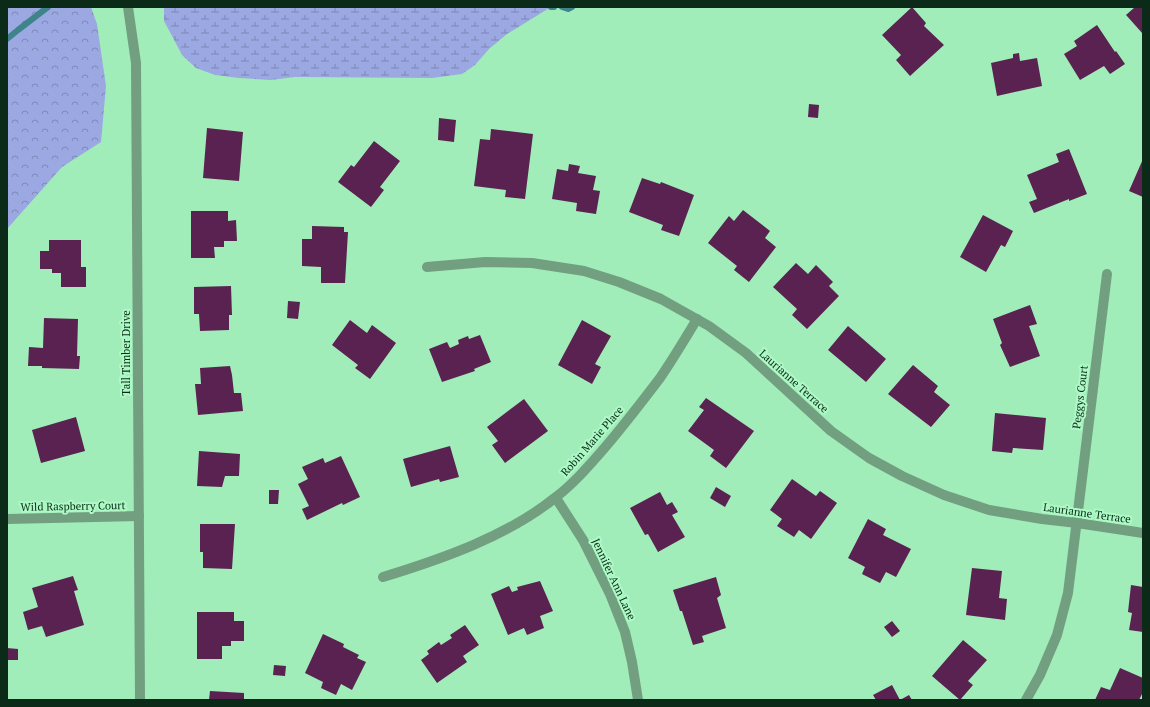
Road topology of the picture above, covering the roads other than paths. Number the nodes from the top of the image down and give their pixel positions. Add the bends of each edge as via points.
1 (128, 7) edge
2 (427, 266) dead end
3 (1107, 274) dead end
4 (697, 319) junction
5 (556, 498) junction
6 (139, 516) junction
7 (7, 519) edge
8 (1077, 523) junction
9 (1143, 533) edge
10 (383, 577) dead end
11 (140, 700) edge
12 (638, 700) edge
13 (1026, 700) edge

1 - 6 street, Tall Timber Drive via 136,63
2 - 4 street, Laurianne Terrace via 501,262 532,263 584,271 661,299
3 - 8 street, Peggys Court
4 - 5 street, Robin Marie Place via 660,377 619,432
4 - 8 street, Laurianne Terrace via 746,353 831,431 869,458 902,476 944,495 989,510
5 - 10 street, Robin Marie Place via 480,542
5 - 12 street, Jennifer Ann Lane via 583,540 610,594 625,632
6 - 7 street, Wild Raspberry Court
6 - 11 street, Tall Timber Drive
8 - 9 street, Laurianne Terrace
8 - 13 street, Peggys Court via 1068,593 1057,634 1040,675

